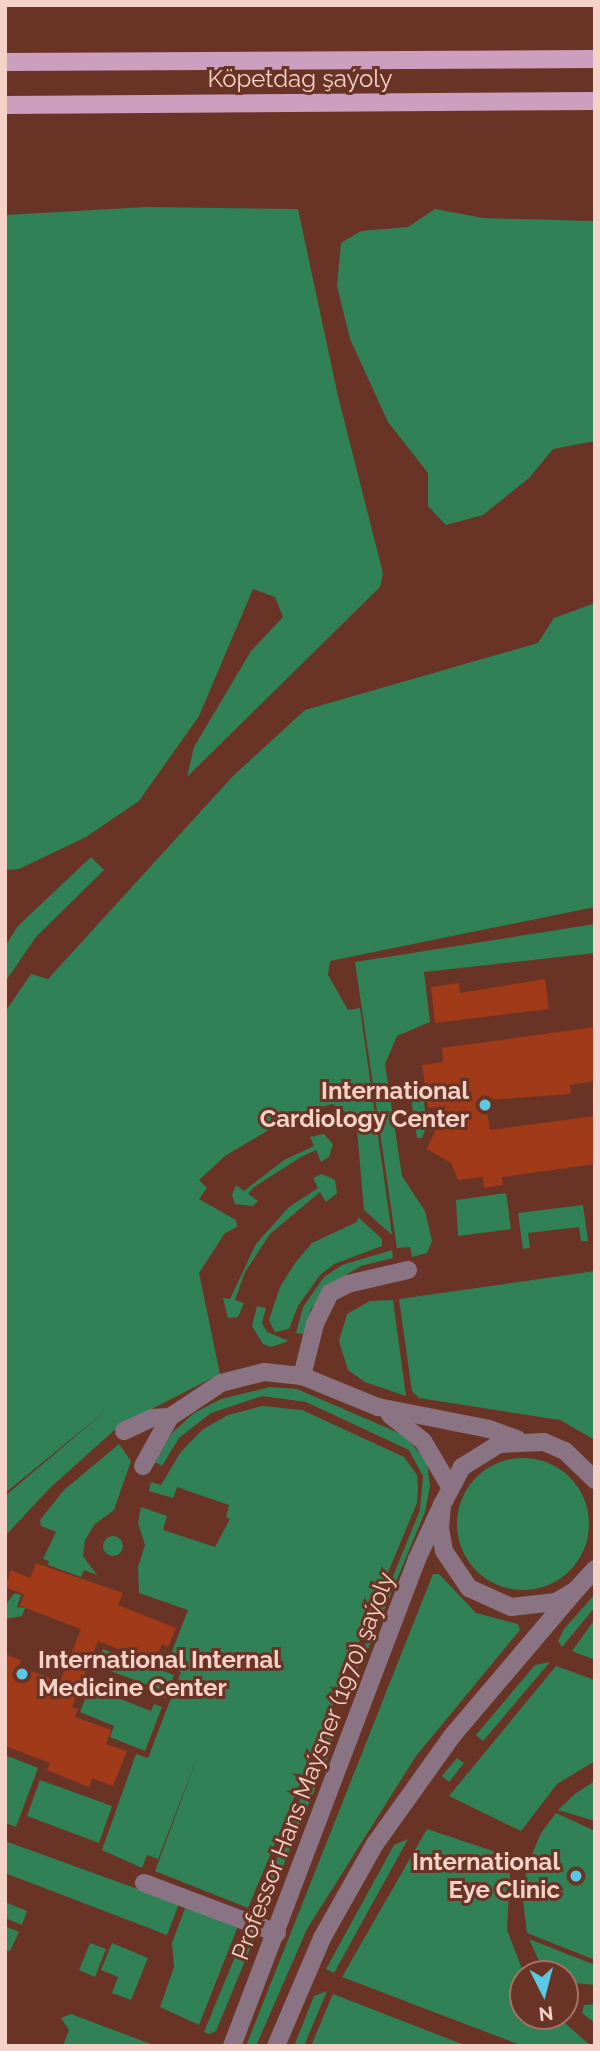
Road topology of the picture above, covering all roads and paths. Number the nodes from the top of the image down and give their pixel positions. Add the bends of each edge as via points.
1 (595, 59) edge
2 (5, 62) edge
3 (595, 101) edge
4 (5, 105) edge
5 (408, 1270) dead end
6 (302, 1376) junction
7 (379, 1407) junction
8 (170, 1417) junction
9 (124, 1431) dead end
10 (521, 1440) junction
11 (589, 1465) edge
12 (143, 1466) dead end
13 (595, 1480) edge
14 (449, 1485) junction
15 (442, 1506) junction
16 (595, 1569) edge
17 (576, 1590) junction
18 (144, 1883) dead end
19 (277, 1933) junction
20 (232, 2046) edge
21 (276, 2046) edge

1 - 2 main road, Köpetdag şaýoly
3 - 4 main road, Köpetdag şaýoly
5 - 6 street via 348,1284 330,1293 315,1324
6 - 7 street
6 - 8 street via 264,1373 221,1383
7 - 10 street
7 - 14 street via 423,1441
8 - 9 street via 152,1418
8 - 12 street
10 - 11 street via 544,1442
10 - 14 street via 479,1453
11 - 13 street
14 - 15 street
15 - 17 street via 444,1551 454,1571 479,1594 511,1607 534,1608
15 - 19 street, Professor Hans Maýsner (1970) şaýoly via 417,1559
16 - 17 street
17 - 21 street via 452,1736 382,1834 322,1938
18 - 19 street
19 - 20 street, Professor Hans Maýsner (1970) şaýoly

